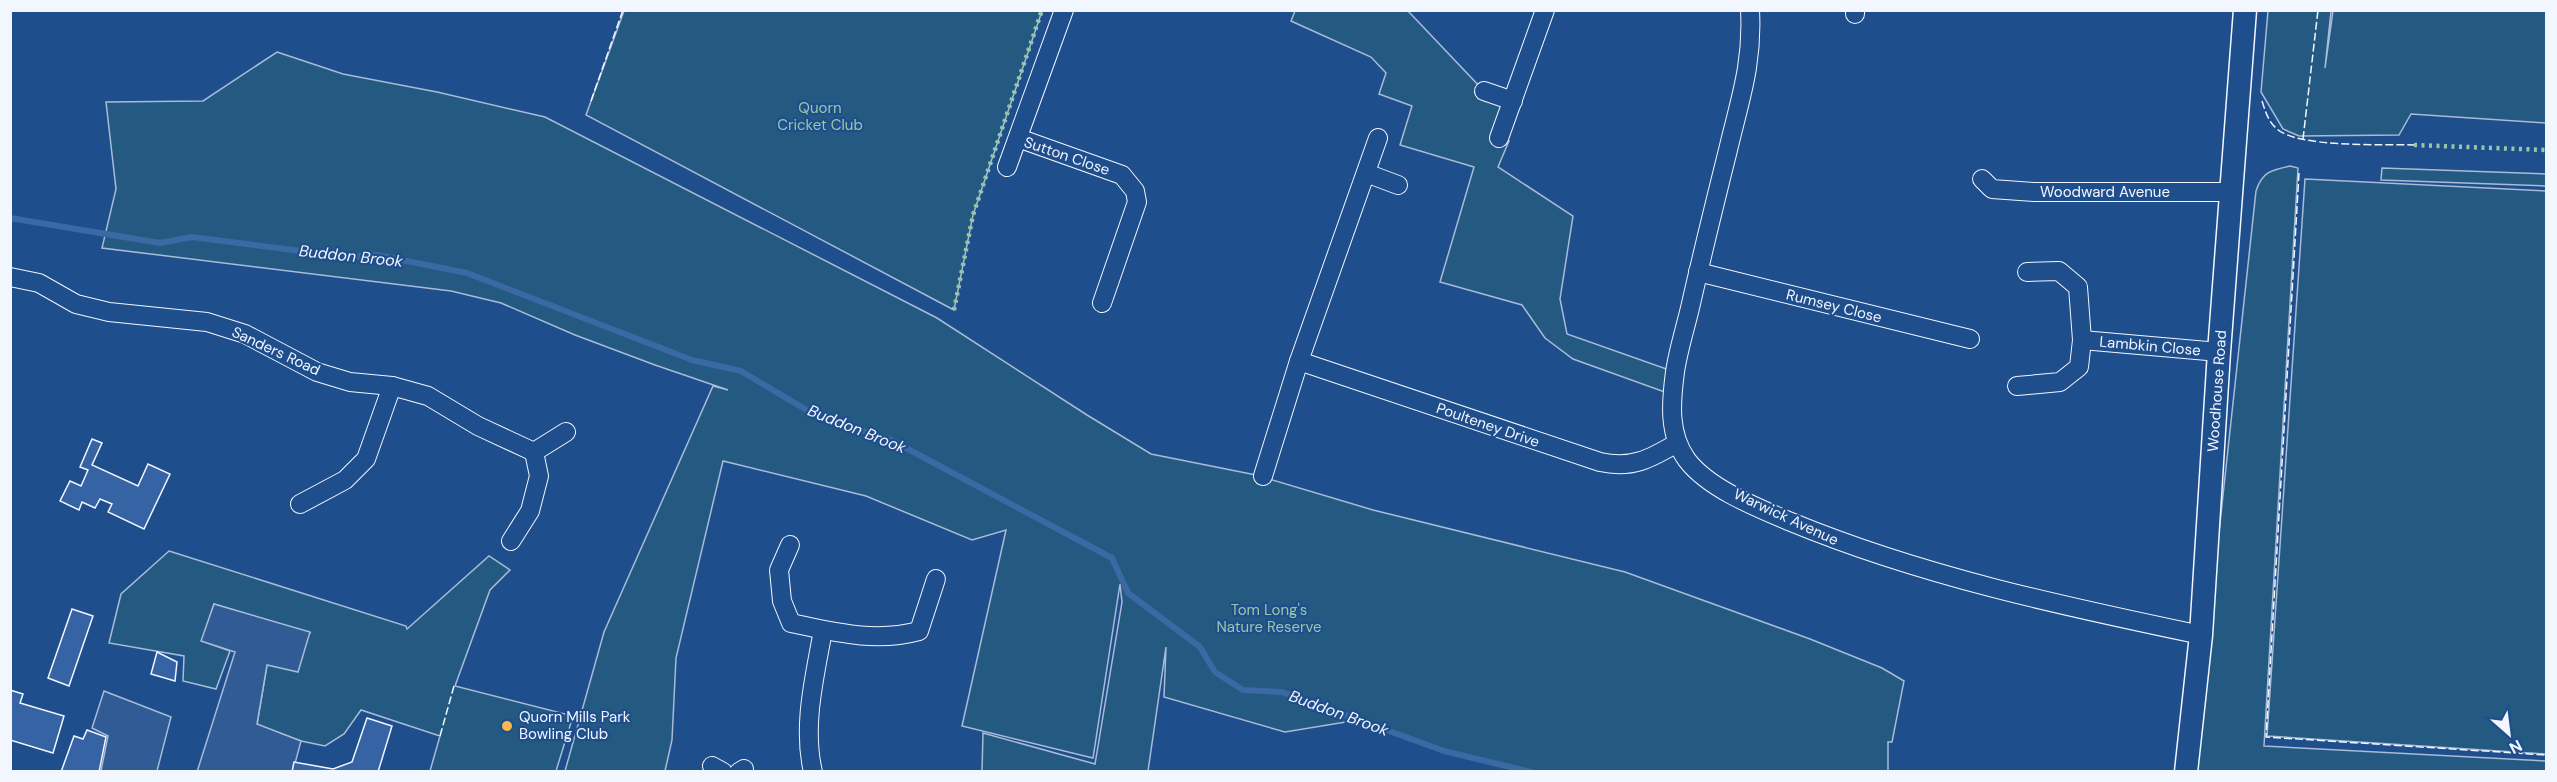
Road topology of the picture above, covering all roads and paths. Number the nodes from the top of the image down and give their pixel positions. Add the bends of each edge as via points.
1 (1064, 10) edge
2 (1545, 10) edge
3 (1750, 10) edge
4 (2245, 10) edge
5 (1484, 91) dead end
6 (1513, 101) junction
7 (1018, 138) junction
8 (1378, 138) dead end
9 (1499, 138) dead end
10 (1007, 167) dead end
11 (1366, 173) junction
12 (1982, 179) dead end
13 (1398, 185) dead end
14 (2232, 192) junction
15 (1698, 272) junction
16 (2027, 272) dead end
17 (10, 277) edge
18 (1102, 303) dead end
19 (1970, 339) dead end
20 (2082, 340) junction
21 (2219, 352) junction
22 (1299, 361) junction
23 (392, 386) junction
24 (2017, 386) dead end
25 (566, 432) dead end
26 (1677, 443) junction
27 (534, 452) junction
28 (1263, 476) dead end
29 (300, 504) dead end
30 (511, 541) dead end
31 (790, 545) dead end
32 (936, 579) dead end
33 (823, 630) junction
34 (2201, 635) junction
35 (813, 771) edge
36 (2186, 771) edge

1 - 7 street, Sutton Close
2 - 6 street
3 - 15 street, Warwick Avenue via 1745,88
4 - 14 street, Woodhouse Road
5 - 6 street
6 - 9 street
7 - 10 street, Sutton Close
7 - 18 street, Sutton Close via 1122,175 1135,191 1137,202
8 - 11 street
11 - 13 street
11 - 22 street
12 - 14 street, Woodward Avenue via 1992,189 2034,192
14 - 21 street, Woodhouse Road
15 - 19 street, Rumsey Close
15 - 26 street, Warwick Avenue via 1675,372 1671,419
16 - 20 street, Lambkin Close via 2059,271 2078,287
17 - 23 street, Sanders Road via 39,283 76,304 109,312 207,322 245,334 316,372 350,382
20 - 21 street, Lambkin Close
20 - 24 street, Lambkin Close via 2079,367 2060,382
21 - 34 street, Woodhouse Road
22 - 26 street, Poulteney Drive via 1618,466 1635,463
22 - 28 street
23 - 27 street, Sanders Road via 428,396 478,426
23 - 29 street via 366,459 345,480
25 - 27 street
26 - 34 street, Warwick Avenue via 1705,478 1760,509 1847,545 2095,614
27 - 30 street via 539,476 530,511
31 - 33 street via 778,570 782,601 791,623
32 - 33 street via 919,631 899,636 857,637
33 - 35 street via 809,710
34 - 36 street, Woodhouse Road

